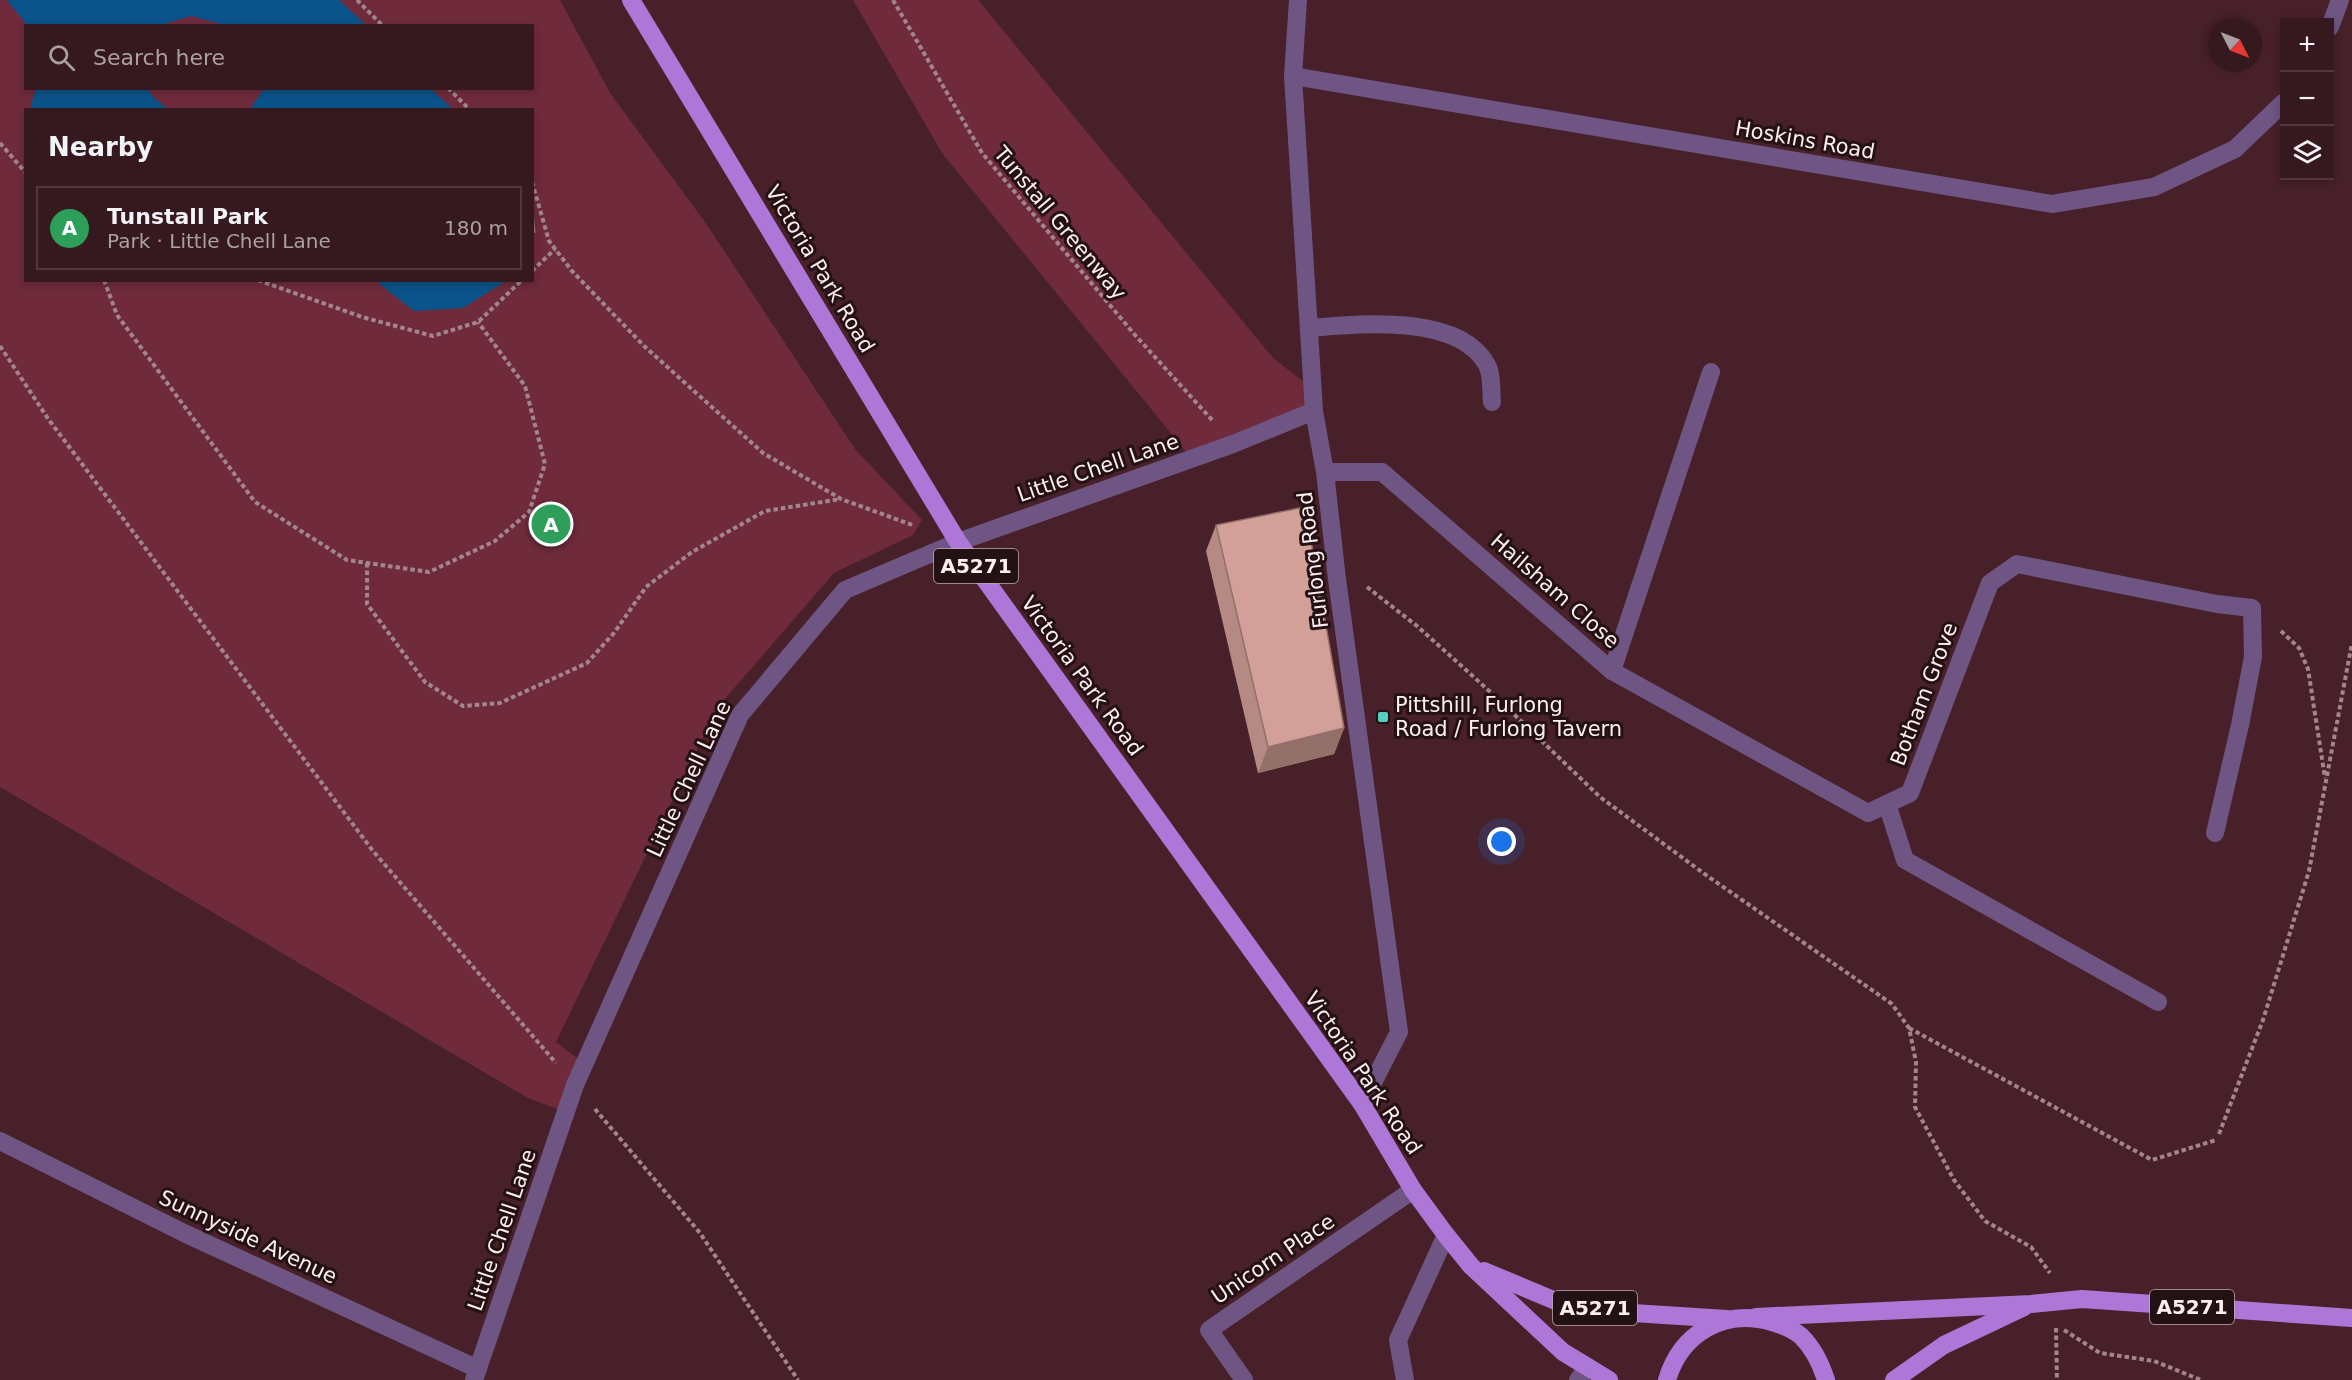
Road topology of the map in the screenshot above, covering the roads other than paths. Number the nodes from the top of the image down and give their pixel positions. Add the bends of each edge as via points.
1 (631, 0) edge
2 (1298, 0) edge
3 (2340, 0) edge
4 (2333, 18) edge
5 (1293, 76) junction
6 (2280, 106) edge
7 (1309, 327) junction
8 (1711, 372) dead end
9 (1492, 402) dead end
10 (1314, 411) junction
11 (1325, 472) junction
12 (958, 542) junction
13 (1612, 671) junction
14 (1887, 804) junction
15 (2214, 833) dead end
16 (2158, 1002) dead end
17 (1362, 1104) junction
18 (0, 1142) edge
19 (1413, 1190) junction
20 (1446, 1235) junction
21 (1471, 1266) junction
22 (2031, 1304) junction
23 (1756, 1317) junction
24 (2352, 1318) edge
25 (1727, 1319) junction
26 (1583, 1373) edge
27 (476, 1374) edge
28 (1244, 1380) edge
29 (1405, 1380) edge
30 (1609, 1380) edge
31 (1667, 1380) edge
32 (1826, 1380) edge
33 (1894, 1380) edge

1 - 12 main road, Victoria Park Road / A5271
2 - 5 street, Furlong Road
3 - 4 street
5 - 6 street, Hoskins Road via 2052,204 2154,187 2235,149
5 - 7 street, Furlong Road
7 - 9 street via 1375,323 1420,327 1459,339 1488,366
7 - 10 street, Furlong Road
8 - 13 street, Hailsham Close
10 - 11 street, Furlong Road
10 - 12 street, Little Chell Lane
11 - 13 street, Hailsham Close via 1382,472
11 - 17 street, Furlong Road via 1399,1032
12 - 17 main road, Victoria Park Road / A5271
12 - 27 street, Little Chell Lane via 845,590 740,715 575,1085
13 - 14 street, Botham Grove via 1868,813
14 - 15 street, Botham Grove via 1910,793 1990,583 2017,564 2252,608 2253,657
14 - 16 street via 1905,860
17 - 19 main road, Victoria Park Road / A5271
18 - 27 street, Sunnyside Avenue
19 - 20 main road, Victoria Park Road / A5271
19 - 28 street, Unicorn Place via 1209,1330
20 - 21 main road, Victoria Park Road / A5271
20 - 29 street via 1398,1340
21 - 25 main road, Victoria Park Road / A5271 via 1557,1302 1617,1312
21 - 26 main road, Victoria Park Road / A5271
22 - 23 main road, A5271
22 - 24 main road, A5271 via 2082,1299
22 - 33 main road, A5271 via 1944,1345
23 - 25 main road
23 - 32 main road via 1785,1326 1800,1336 1819,1359
25 - 31 main road via 1712,1324 1688,1341 1672,1362
26 - 30 main road, Victoria Park Road / A5271

